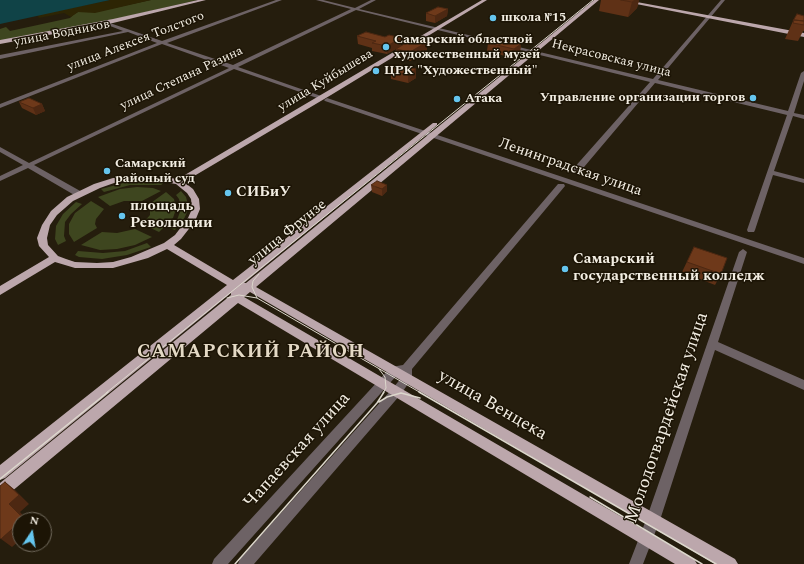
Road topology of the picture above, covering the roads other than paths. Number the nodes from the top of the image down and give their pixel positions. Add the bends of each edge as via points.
1 (204, 0) edge
2 (280, 0) edge
3 (318, 0) edge
4 (374, 0) edge
5 (485, 0) edge
6 (590, 0) edge
7 (597, 0) edge
8 (618, 0) edge
9 (723, 0) edge
10 (356, 9) junction
11 (710, 17) junction
12 (107, 22) junction
13 (439, 29) junction
14 (128, 31) junction
15 (804, 35) edge
16 (0, 42) edge
17 (161, 43) junction
18 (531, 51) junction
19 (0, 57) edge
20 (234, 68) junction
21 (804, 73) edge
22 (655, 81) junction
23 (325, 99) junction
24 (0, 106) edge
25 (790, 113) junction
26 (804, 117) edge
27 (424, 133) junction
28 (432, 136) junction
29 (0, 149) edge
30 (28, 166) junction
31 (576, 171) dead end
32 (770, 172) junction
33 (0, 179) edge
34 (804, 181) edge
35 (179, 182) junction
36 (561, 186) dead end
37 (79, 194) junction
38 (751, 230) dead end
39 (167, 245) junction
40 (743, 252) dead end
41 (55, 258) junction
42 (804, 261) edge
43 (248, 287) junction
44 (0, 291) edge
45 (235, 291) junction
46 (712, 344) junction
47 (403, 372) junction
48 (384, 383) junction
49 (804, 385) edge
50 (397, 391) junction
51 (0, 473) edge
52 (0, 492) edge
53 (653, 520) junction
54 (646, 538) junction
55 (219, 564) edge
56 (246, 564) edge
57 (636, 564) edge
58 (689, 564) edge
59 (730, 564) edge

1 - 12 main road
2 - 17 street, улица Алексея Толстого
3 - 10 street, Некрасовская улица
4 - 10 street, улица Степана Разина
5 - 13 main road, улица Куйбышева
6 - 18 main road, улица Фрунзе
7 - 18 main road, улица Фрунзе
8 - 11 main road
9 - 11 street
10 - 13 street, Некрасовская улица
10 - 20 street, улица Степана Разина
11 - 15 main road
11 - 22 street
12 - 14 street, Ленинградская улица
12 - 16 main road
13 - 18 street, Некрасовская улица
13 - 23 main road, улица Куйбышева
14 - 17 street, Ленинградская улица
14 - 19 street, улица Водников
17 - 20 street, Ленинградская улица
17 - 24 street, улица Алексея Толстого
18 - 22 street, Некрасовская улица
18 - 27 main road, улица Фрунзе
18 - 28 main road, улица Фрунзе
20 - 23 street, Ленинградская улица
20 - 30 street, улица Степана Разина
21 - 25 street
22 - 25 street, Некрасовская улица
22 - 31 street
23 - 27 street, Ленинградская улица
23 - 35 main road, улица Куйбышева
25 - 26 street, Некрасовская улица
25 - 32 street
27 - 28 street, Ленинградская улица
27 - 45 main road, улица Фрунзе
28 - 42 street, Ленинградская улица
28 - 43 main road, улица Фрунзе
29 - 30 street
30 - 33 street, улица Степана Разина
30 - 37 street
32 - 34 street
32 - 38 street
35 - 37 main road via 159,178 133,178 102,184
35 - 39 main road via 195,199 195,214 187,227
36 - 47 street, Чапаевская улица
37 - 41 main road via 54,212 43,232 44,246
39 - 41 main road via 145,256 113,265 75,265
39 - 45 main road
40 - 46 street, Молодогвардейская улица
41 - 44 main road
43 - 45 main road, улица Фрунзе
43 - 47 main road, улица Венцека
45 - 48 main road
45 - 51 main road, улица Фрунзе
45 - 52 main road, улица Фрунзе
46 - 49 street
46 - 53 street, Молодогвардейская улица
47 - 48 street, Чапаевская улица
47 - 50 street, Чапаевская улица
47 - 53 main road, улица Венцека
48 - 50 main road
48 - 55 street, Чапаевская улица
50 - 54 main road
50 - 56 street, Чапаевская улица
53 - 54 street, Молодогвардейская улица
53 - 59 main road, улица Венцека
54 - 57 street, Молодогвардейская улица
54 - 58 main road

